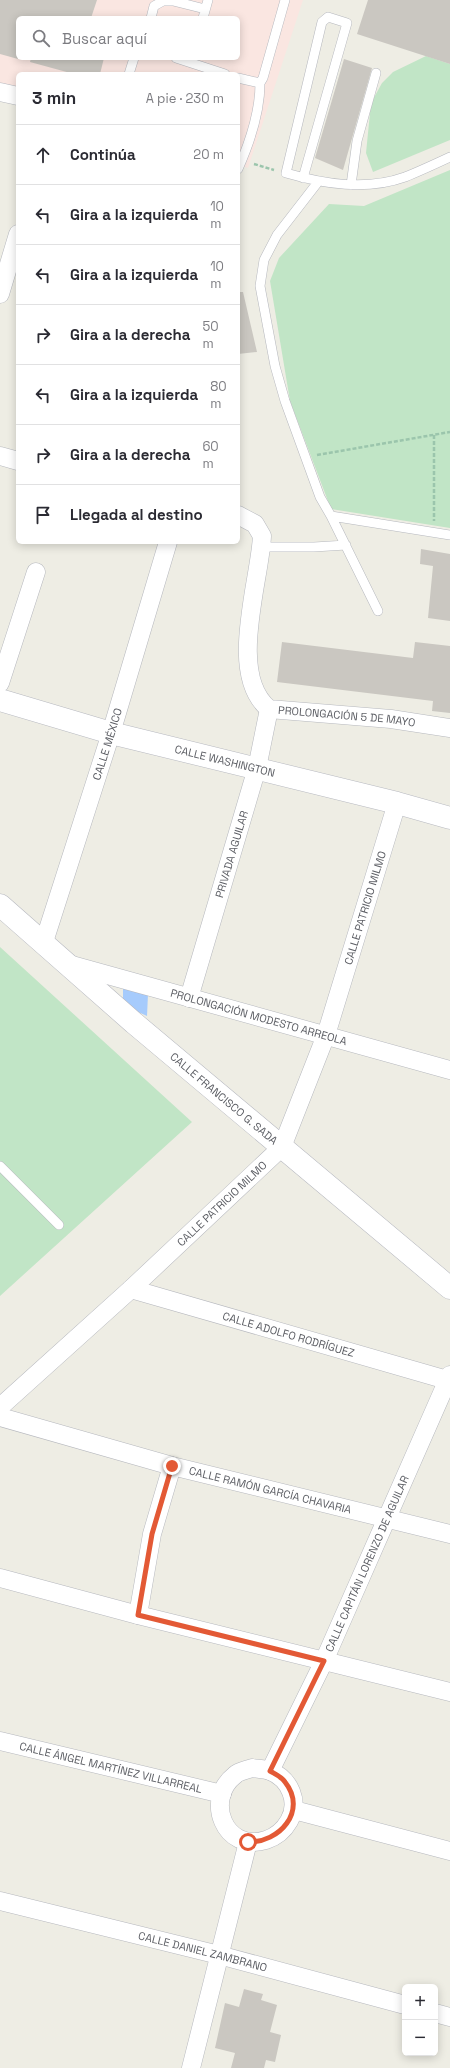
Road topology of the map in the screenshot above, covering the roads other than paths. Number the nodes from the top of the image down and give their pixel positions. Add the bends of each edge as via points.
1 (285, 0) edge
2 (205, 9) edge
3 (152, 16) edge
4 (133, 60) edge
5 (190, 60) edge
6 (130, 72) edge
7 (220, 72) edge
8 (376, 73) dead end
9 (240, 78) edge
10 (260, 83) junction
11 (0, 92) edge
12 (16, 96) edge
13 (450, 157) edge
14 (240, 160) edge
15 (303, 178) junction
16 (318, 182) junction
17 (351, 185) junction
18 (16, 242) edge
19 (6, 285) edge
20 (0, 456) edge
21 (16, 460) edge
22 (240, 516) edge
23 (331, 516) junction
24 (450, 535) edge
25 (167, 544) edge
26 (346, 545) junction
27 (262, 546) junction
28 (36, 572) dead end
29 (378, 611) dead end
30 (0, 683) edge
31 (0, 700) edge
32 (269, 708) junction
33 (450, 728) edge
34 (111, 733) junction
35 (257, 768) junction
36 (397, 803) junction
37 (450, 818) edge
38 (0, 905) edge
39 (43, 945) junction
40 (68, 964) junction
41 (189, 998) junction
42 (326, 1035) junction
43 (450, 1070) edge
44 (282, 1147) junction
45 (0, 1166) edge
46 (59, 1225) dead end
47 (446, 1283) edge
48 (131, 1289) junction
49 (448, 1378) edge
50 (0, 1407) edge
51 (0, 1417) edge
52 (172, 1466) junction
53 (386, 1518) junction
54 (450, 1534) edge
55 (0, 1578) edge
56 (138, 1615) junction
57 (324, 1661) junction
58 (450, 1692) edge
59 (0, 1741) edge
60 (270, 1771) junction
61 (222, 1794) junction
62 (294, 1810) junction
63 (248, 1842) junction
64 (450, 1851) edge
65 (0, 1901) edge
66 (219, 1955) junction
67 (402, 2004) edge
68 (438, 2014) edge
69 (450, 2017) edge
70 (191, 2068) edge

1 - 10 lane via 269,64
2 - 3 lane via 163,0 154,6
4 - 6 lane
5 - 7 lane
8 - 17 lane via 357,141
9 - 10 lane
10 - 14 lane via 256,119
11 - 12 street
13 - 17 lane via 404,177 378,184
15 - 15 lane via 286,174 322,22 328,17 347,23
15 - 16 lane
16 - 17 lane
16 - 23 lane via 277,236 264,260 260,286 275,366 320,497
18 - 19 street
20 - 21 street
22 - 27 street via 255,524 262,536
23 - 24 lane
23 - 26 lane
25 - 34 street, CALLE MÉXICO
26 - 27 lane via 314,548
26 - 29 lane
27 - 32 street, PROLONGACIÓN 5 DE MAYO via 250,606 248,665 253,688 261,703
28 - 30 street
31 - 34 street, CALLE WASHINGTON
32 - 33 street, PROLONGACIÓN 5 DE MAYO via 391,719
32 - 35 street, PRIVADA AGUILAR
34 - 35 street, CALLE WASHINGTON
34 - 39 street, CALLE MÉXICO
35 - 36 street, CALLE WASHINGTON
35 - 41 street, PRIVADA AGUILAR
36 - 37 street, CALLE WASHINGTON
36 - 42 street, CALLE PATRICIO MILMO
38 - 39 street, CALLE FRANCISCO G. SADA
39 - 40 street, CALLE FRANCISCO G. SADA
40 - 41 street, PROLONGACIÓN MODESTO ARREOLA
40 - 44 street, CALLE FRANCISCO G. SADA
41 - 42 street, PROLONGACIÓN MODESTO ARREOLA
42 - 43 street, PROLONGACIÓN MODESTO ARREOLA
42 - 44 street, CALLE PATRICIO MILMO
44 - 47 street, CALLE FRANCISCO G. SADA
44 - 48 street, CALLE PATRICIO MILMO
45 - 46 lane
48 - 49 street, CALLE ADOLFO RODRÍGUEZ
48 - 50 street, CALLE PATRICIO MILMO
49 - 53 street, CALLE CAPITÁN LORENZO DE AGUILAR
51 - 52 street, CALLE RAMÓN GARCÍA CHAVARIA
52 - 53 street, CALLE RAMÓN GARCÍA CHAVARIA
52 - 56 street via 152,1534
53 - 54 street, CALLE RAMÓN GARCÍA CHAVARIA
53 - 57 street, CALLE CAPITÁN LORENZO DE AGUILAR
55 - 56 street
56 - 57 street
57 - 58 street
57 - 60 street, CALLE CAPITÁN LORENZO DE AGUILAR
59 - 61 street, CALLE ÁNGEL MARTÍNEZ VILLARREAL
60 - 61 street via 252,1768 236,1774 226,1784
60 - 62 street via 285,1781 294,1797
61 - 63 street via 221,1817 227,1829 236,1838
62 - 63 street via 280,1833 258,1842
62 - 64 street
63 - 66 street
65 - 66 street, CALLE DANIEL ZAMBRANO
66 - 67 street, CALLE DANIEL ZAMBRANO
66 - 70 street
68 - 69 street

